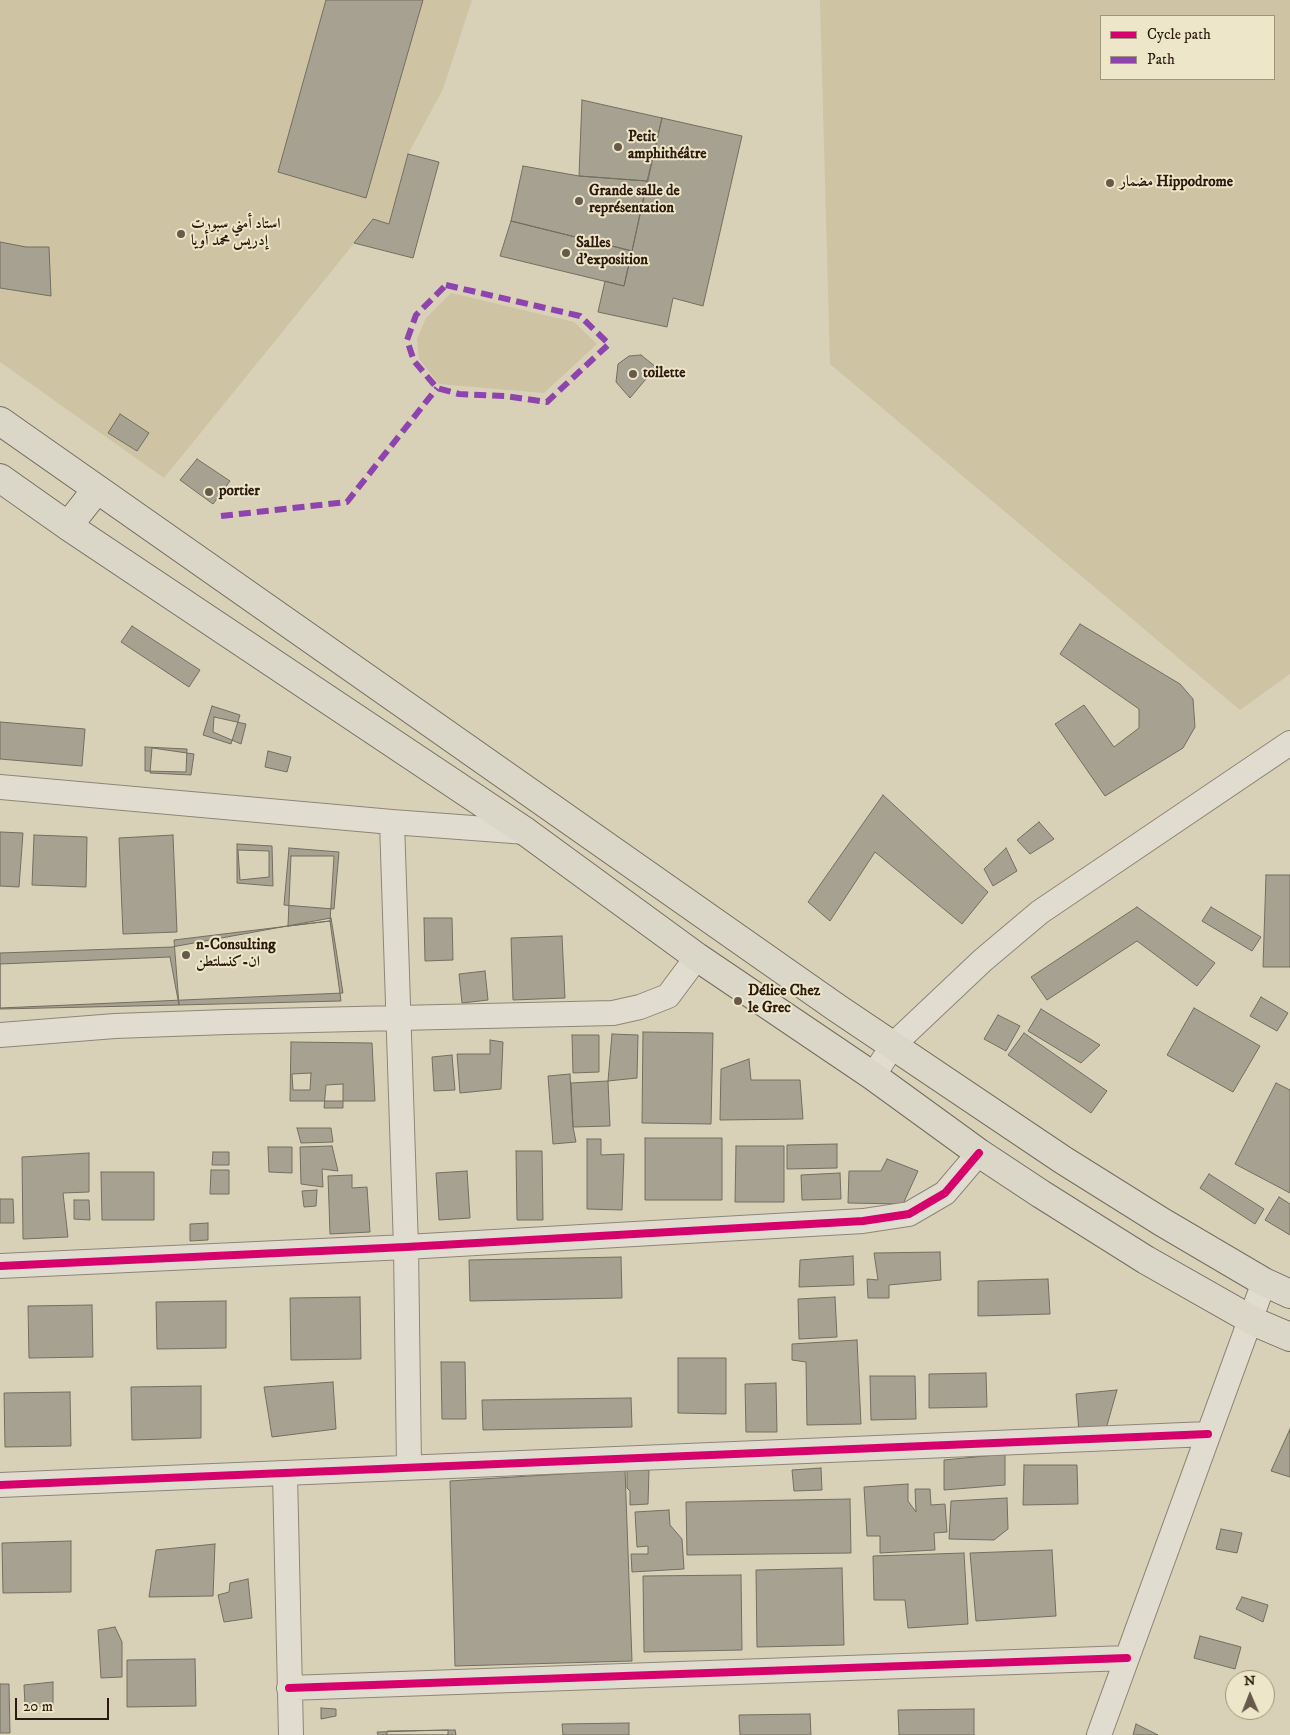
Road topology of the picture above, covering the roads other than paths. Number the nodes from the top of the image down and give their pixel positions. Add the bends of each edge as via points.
1 (0, 421) edge
2 (0, 478) edge
3 (97, 489) junction
4 (68, 526) junction
5 (1290, 743) edge
6 (0, 787) edge
7 (392, 822) junction
8 (526, 832) junction
9 (697, 957) junction
10 (398, 1017) junction
11 (0, 1034) edge
12 (893, 1045) junction
13 (873, 1076) junction
14 (979, 1153) junction
15 (406, 1247) junction
16 (0, 1266) edge
17 (1264, 1282) junction
18 (1290, 1294) edge
19 (1250, 1319) junction
20 (1290, 1337) edge
21 (1208, 1434) junction
22 (410, 1467) junction
23 (286, 1474) junction
24 (0, 1486) edge
25 (1127, 1658) junction
26 (289, 1688) junction
27 (291, 1735) edge
28 (1099, 1735) edge

1 - 3 main road
2 - 4 main road
3 - 4 main road
3 - 12 main road
4 - 8 main road
5 - 12 street via 1040,912 983,960
6 - 7 street
7 - 8 street
7 - 10 street
8 - 9 main road
9 - 10 street via 668,996 613,1013
9 - 13 main road
10 - 11 street via 116,1026
10 - 15 street
12 - 13 street
12 - 17 main road via 1063,1160
13 - 14 main road
14 - 15 street via 945,1193 909,1214 863,1221
14 - 19 main road via 1146,1260
15 - 16 street
15 - 22 street
17 - 18 main road
17 - 19 street
19 - 20 main road
19 - 21 street
21 - 22 street
21 - 25 street
22 - 23 street
23 - 24 street
23 - 26 street
25 - 26 street
25 - 28 street
26 - 27 street

